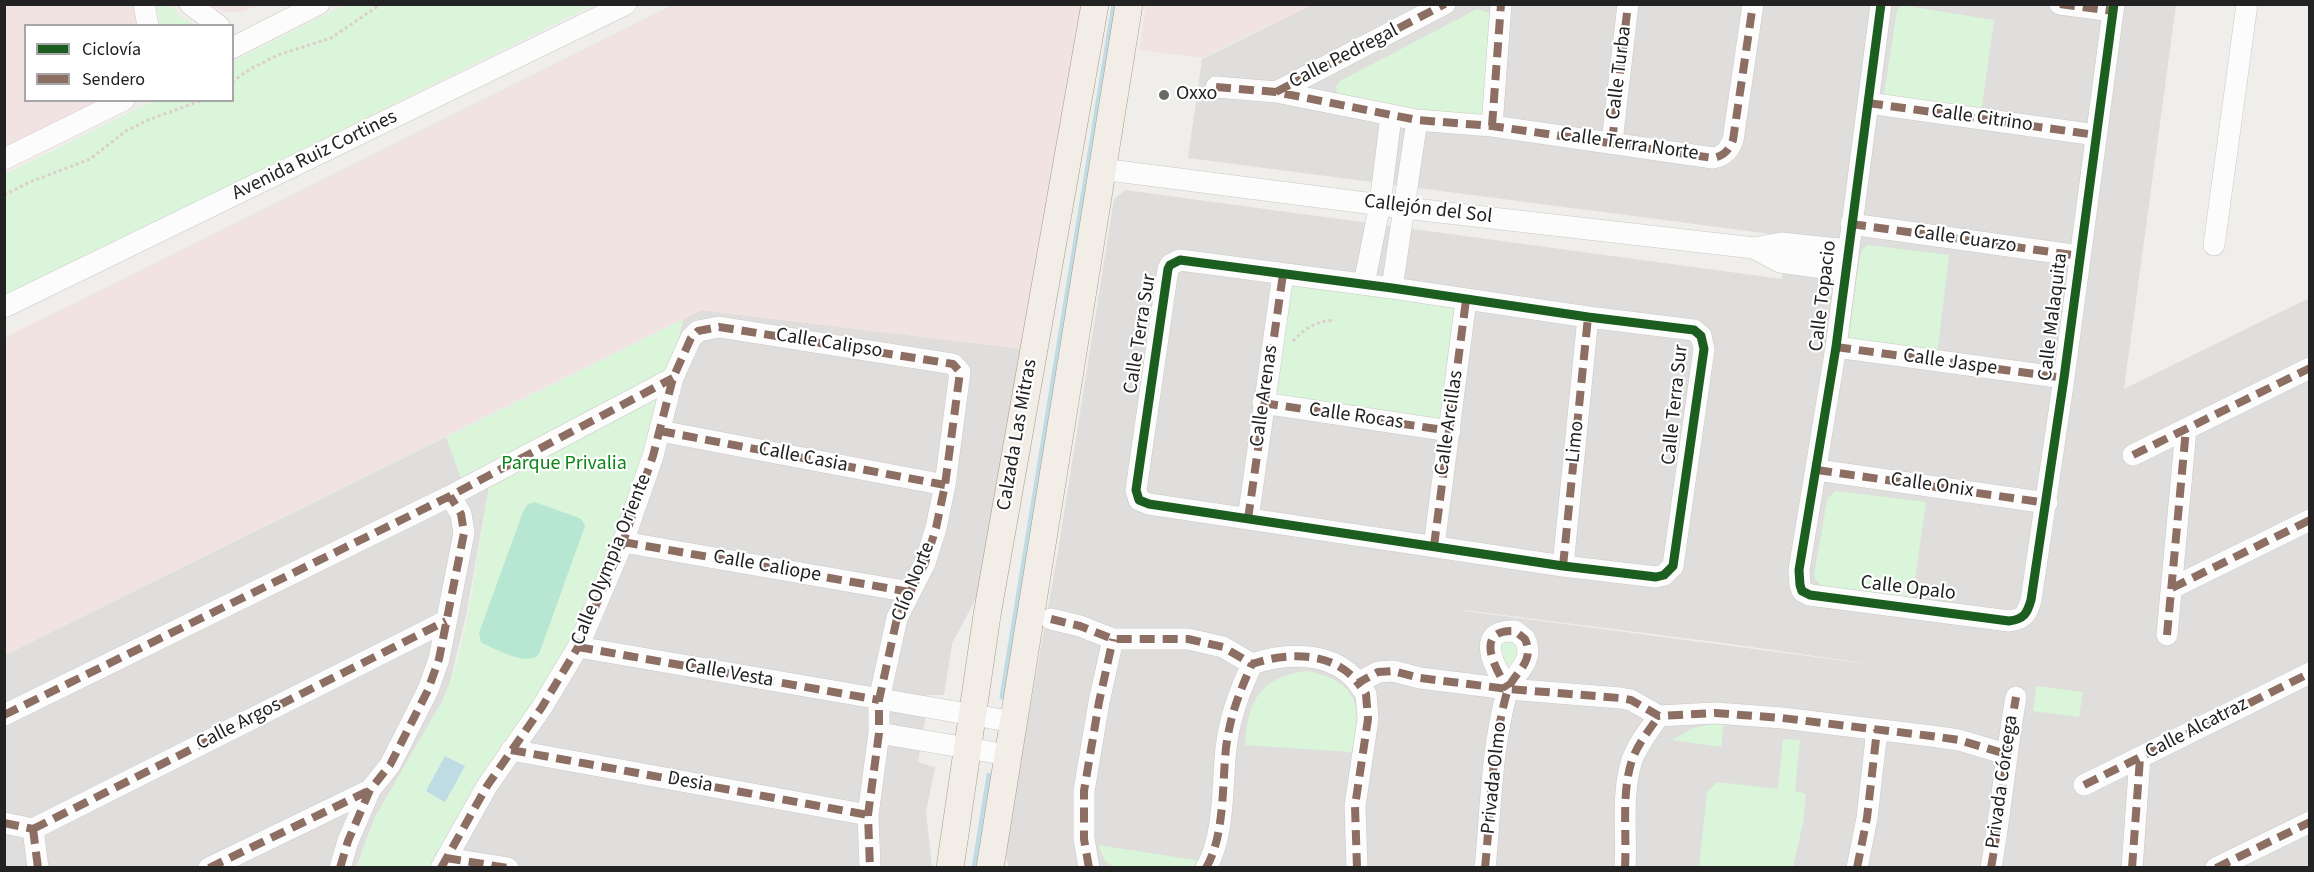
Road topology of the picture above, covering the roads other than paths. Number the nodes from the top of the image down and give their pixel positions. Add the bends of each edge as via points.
1 (144, 4) edge
2 (190, 4) edge
3 (626, 4) edge
4 (1095, 4) edge
5 (1129, 4) edge
6 (1445, 4) edge
7 (1501, 4) edge
8 (1628, 4) edge
9 (1753, 4) edge
10 (1881, 4) edge
11 (2060, 4) edge
12 (2247, 4) edge
13 (313, 6) edge
14 (2113, 8) edge
15 (148, 24) edge
16 (215, 24) edge
17 (238, 40) edge
18 (1216, 87) dead end
19 (1276, 92) junction
20 (120, 102) edge
21 (1868, 103) junction
22 (1391, 116) junction
23 (1417, 120) junction
24 (1492, 126) junction
25 (2096, 135) junction
26 (1612, 142) junction
27 (4, 159) edge
28 (1101, 169) junction
29 (1380, 204) junction
30 (1405, 208) junction
31 (1851, 225) junction
32 (2214, 245) dead end
33 (2080, 256) junction
34 (1846, 260) junction
35 (1283, 274) junction
36 (1364, 284) junction
37 (1392, 288) junction
38 (1466, 300) junction
39 (4, 307) edge
40 (1588, 317) junction
41 (698, 331) joint
42 (1836, 347) junction
43 (959, 368) joint
44 (2310, 368) edge
45 (673, 378) junction
46 (2064, 378) junction
47 (1263, 403) junction
48 (2186, 429) junction
49 (660, 431) junction
50 (1450, 431) junction
51 (2133, 455) dead end
52 (1817, 470) junction
53 (945, 485) junction
54 (450, 496) junction
55 (2047, 503) junction
56 (1248, 519) junction
57 (2310, 520) edge
58 (623, 543) junction
59 (1434, 546) junction
60 (1563, 566) junction
61 (2172, 588) junction
62 (1802, 591) joint
63 (910, 592) junction
64 (1051, 619) dead end
65 (446, 621) junction
66 (2010, 621) joint
67 (2167, 635) dead end
68 (1113, 639) junction
69 (578, 647) junction
70 (1252, 664) junction
71 (2310, 673) edge
72 (1358, 683) junction
73 (1508, 689) junction
74 (2016, 697) dead end
75 (879, 700) junction
76 (4, 715) edge
77 (1659, 716) junction
78 (972, 717) junction
79 (1014, 722) junction
80 (1877, 730) junction
81 (879, 733) junction
82 (966, 748) junction
83 (511, 750) junction
84 (2006, 754) junction
85 (1008, 755) junction
86 (2139, 758) junction
87 (2084, 785) dead end
88 (370, 790) junction
89 (868, 815) junction
90 (2310, 822) edge
91 (4, 824) edge
92 (33, 829) junction
93 (443, 863) edge
94 (39, 867) edge
95 (209, 867) edge
96 (340, 867) edge
97 (508, 867) edge
98 (870, 867) edge
99 (950, 867) edge
100 (990, 867) edge
101 (1089, 867) edge
102 (1206, 867) edge
103 (1357, 867) edge
104 (1485, 867) edge
105 (1625, 867) edge
106 (1857, 867) edge
107 (1991, 867) edge
108 (2132, 867) edge
109 (2216, 867) edge

1 - 15 street
2 - 16 street
3 - 39 street, Avenida Ruiz Cortines
4 - 78 main road, Calzada Las Mitras
5 - 28 main road, Calzada Las Mitras
6 - 19 street, Calle Pedregal
7 - 24 street
8 - 26 street, Calle Turba
9 - 26 street, Calle Terra Norte via 1733,140 1727,152 1713,158
10 - 21 street, Calle Topacio
11 - 14 street
12 - 32 street
13 - 17 street
14 - 25 street, Calle Malaquita
18 - 19 street, Calle Terra Norte
19 - 22 street, Calle Terra Norte
20 - 27 street
21 - 25 street, Calle Citrino
21 - 31 street, Calle Topacio
22 - 23 street, Calle Terra Norte
22 - 29 street
23 - 24 street, Calle Terra Norte
23 - 30 street
24 - 26 street, Calle Terra Norte
25 - 33 street, Calle Malaquita
28 - 29 street, Callejón del Sol
28 - 79 main road, Calzada Las Mitras
29 - 30 street, Callejón del Sol
29 - 36 street
30 - 34 street, Callejón del Sol via 1754,248 1781,243
30 - 37 street
31 - 33 street, Calle Cuarzo
31 - 34 street, Calle Topacio
33 - 46 street, Calle Malaquita
34 - 42 street, Calle Topacio
35 - 36 street, Calle Terra Sur
35 - 47 street, Calle Arenas
35 - 56 street, Calle Terra Sur via 1187,260 1170,265 1136,490 1139,500 1149,504
36 - 37 street, Calle Terra Sur
37 - 38 street, Calle Terra Sur
38 - 40 street, Calle Terra Sur
38 - 50 street, Calle Arcillas
40 - 60 street, Limo
40 - 60 street, Calle Terra Sur via 1694,330 1701,336 1704,349 1673,566 1656,577
41 - 43 street, Calle Calipso via 719,327
41 - 45 street, Calle Olympia Oriente
42 - 46 street, Calle Jaspe
42 - 52 street, Calle Topacio
43 - 53 street, Clío Norte
44 - 48 street
45 - 49 street, Calle Olympia Oriente
45 - 54 street
46 - 55 street, Calle Malaquita
47 - 50 street, Calle Rocas
47 - 56 street, Calle Arenas
48 - 51 street
48 - 61 street
49 - 53 street, Calle Casia
49 - 58 street, Calle Olympia Oriente
50 - 59 street, Calle Arcillas
52 - 55 street, Calle Onix
52 - 62 street, Calle Topacio via 1799,570
53 - 63 street, Clío Norte via 925,563
54 - 65 street via 461,514 464,532
54 - 76 street
55 - 66 street, Calle Malaquita via 2029,608 2023,617
56 - 59 street, Calle Terra Sur
57 - 61 street
58 - 63 street, Calle Caliope
58 - 69 street, Calle Olympia Oriente
59 - 60 street, Calle Terra Sur
61 - 67 street
62 - 66 street, Calle Opalo
63 - 75 street, Clío Norte via 897,618
64 - 68 street
65 - 88 street via 440,659 428,690 390,765
65 - 92 street, Calle Argos
68 - 70 street via 1188,639 1223,647
68 - 101 street via 1084,791 1084,839
69 - 75 street, Calle Vesta
69 - 83 street, Calle Olympia Oriente via 543,707
70 - 72 street via 1269,658 1310,656 1333,664
70 - 102 street via 1236,699 1226,746 1220,819 1212,858
71 - 86 street, Calle Alcatraz
72 - 73 street via 1378,672 1393,671
72 - 103 street via 1366,694 1368,719 1355,806
73 - 77 street via 1631,700
73 - 104 street, Privada Olmo via 1497,741
74 - 84 street, Privada Córcega
75 - 78 street, Calle Vesta
75 - 81 street, Clío Norte
77 - 80 street via 1731,714
77 - 105 street via 1640,743 1628,779
78 - 79 street, Calle Vesta
78 - 82 main road, Calzada Las Mitras
79 - 85 main road, Calzada Las Mitras
80 - 84 street via 1959,740
80 - 106 street
81 - 82 street
81 - 89 street, Clío Norte
82 - 85 street
82 - 99 main road, Calzada Las Mitras
83 - 89 street, Desia
83 - 93 street, Calle Olympia Oriente
84 - 107 street, Privada Córcega
85 - 100 main road, Calzada Las Mitras
86 - 87 street, Calle Alcatraz
86 - 108 street
88 - 95 street
88 - 96 street
89 - 98 street, Clío Norte
90 - 109 street
91 - 92 street
92 - 94 street
93 - 97 street

